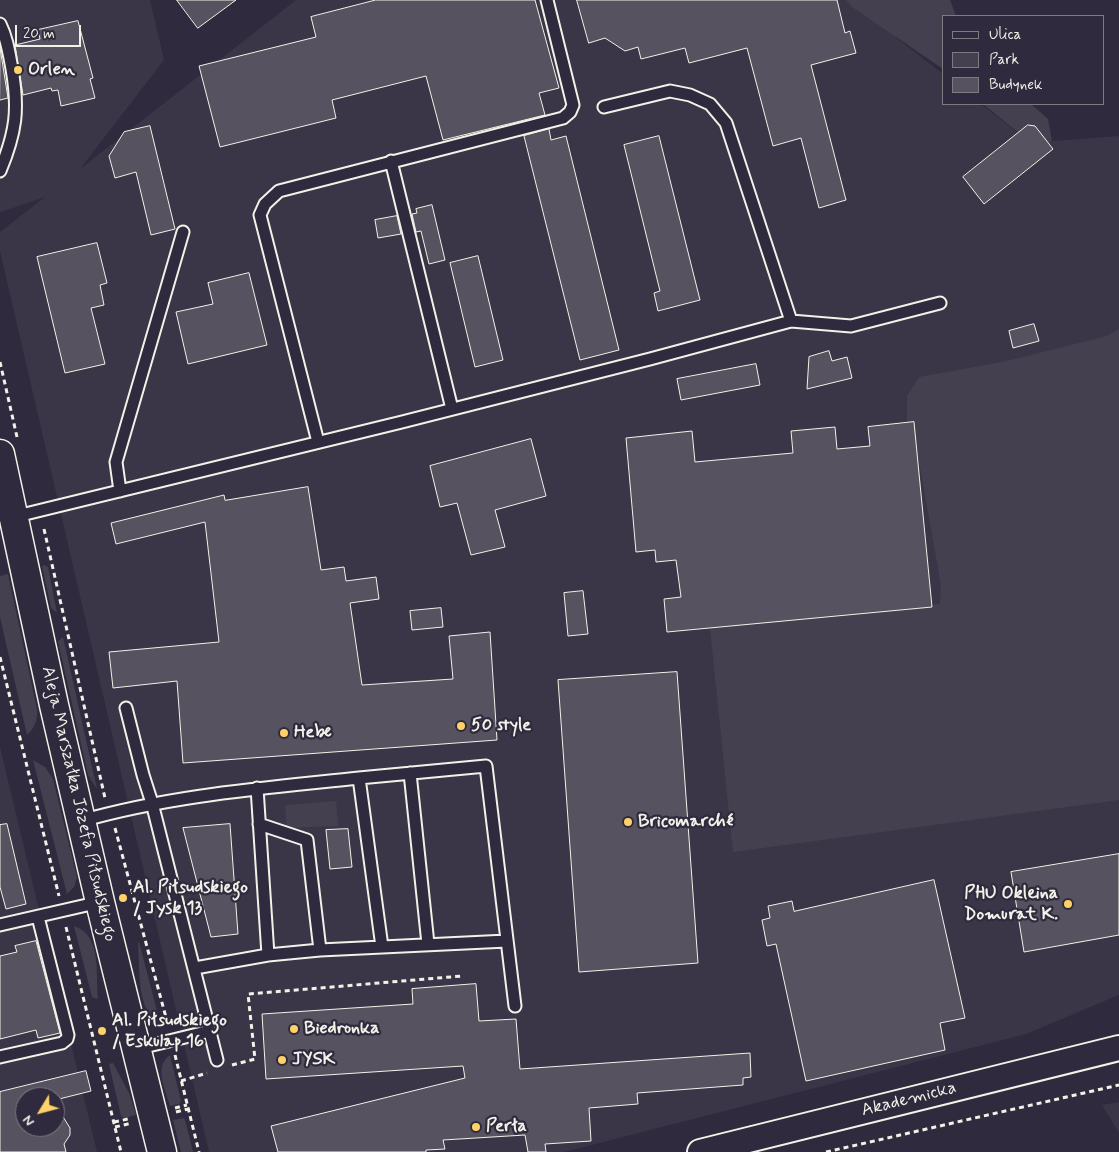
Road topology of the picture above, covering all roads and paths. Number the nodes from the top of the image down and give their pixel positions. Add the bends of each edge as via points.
1 (547, 0) edge
2 (0, 24) edge
3 (604, 107) dead end
4 (392, 161) junction
5 (1, 165) edge
6 (183, 232) dead end
7 (940, 303) dead end
8 (790, 321) junction
9 (0, 362) edge
10 (452, 409) junction
11 (318, 442) junction
12 (10, 449) edge
13 (120, 491) junction
14 (26, 514) junction
15 (126, 708) dead end
16 (410, 773) junction
17 (359, 778) junction
18 (257, 788) junction
19 (152, 803) junction
20 (110, 812) junction
21 (82, 821) junction
22 (259, 824) junction
23 (100, 902) junction
24 (38, 917) junction
25 (0, 925) edge
26 (507, 941) junction
27 (428, 944) junction
28 (382, 947) junction
29 (320, 950) junction
30 (268, 955) junction
31 (195, 968) junction
32 (462, 976) dead end
33 (515, 1006) dead end
34 (210, 1031) junction
35 (172, 1040) junction
36 (1119, 1048) edge
37 (136, 1049) junction
38 (0, 1057) edge
39 (217, 1060) dead end
40 (228, 1067) dead end
41 (209, 1072) dead end
42 (181, 1081) junction
43 (1119, 1085) edge
44 (162, 1152) edge
45 (199, 1152) edge
46 (700, 1152) edge
47 (826, 1152) edge

1 - 4 lane via 573,104 570,112 562,118
2 - 5 lane via 8,42 16,95 14,126
3 - 8 lane via 670,91 710,104 726,123
4 - 10 lane
4 - 11 lane via 279,191 265,204 260,215
6 - 13 lane via 116,462
7 - 8 lane via 851,326
8 - 10 lane
9 - 12 path
10 - 11 lane
11 - 13 lane
12 - 14 street, Aleja Marszałka Józefa Piłsudskiego
13 - 14 lane
14 - 20 path via 50,555
14 - 21 street, Aleja Marszałka Józefa Piłsudskiego via 54,705
15 - 19 lane
16 - 17 lane
16 - 26 lane via 486,766
16 - 27 lane
17 - 18 lane
17 - 28 lane
18 - 19 lane
18 - 22 lane
19 - 20 lane
19 - 31 lane
20 - 21 lane
20 - 35 path
21 - 23 street, Aleja Marszałka Józefa Piłsudskiego
22 - 29 lane via 307,840
22 - 30 lane
23 - 24 lane
23 - 37 street, Aleja Marszałka Józefa Piłsudskiego
24 - 25 lane
24 - 38 lane via 67,1039 62,1044
26 - 27 lane
26 - 33 lane
27 - 28 lane
28 - 29 lane
29 - 30 lane
30 - 31 lane
31 - 34 lane
32 - 40 path via 248,994 255,1058
34 - 35 lane
34 - 39 lane
35 - 37 lane
35 - 42 path
36 - 46 street, Akademicka
37 - 44 street, Aleja Marszałka Józefa Piłsudskiego
41 - 42 path
42 - 45 path
43 - 47 path

